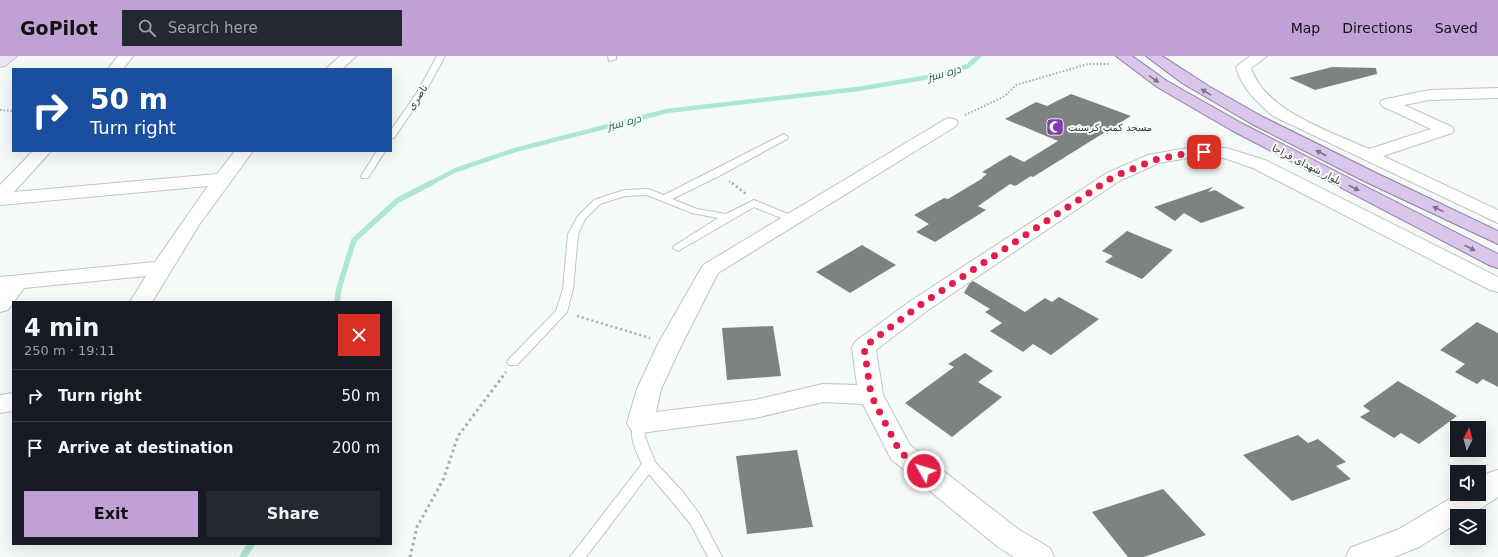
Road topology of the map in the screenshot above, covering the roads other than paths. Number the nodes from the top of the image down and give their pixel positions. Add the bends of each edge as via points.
1 (10, 56) edge
2 (126, 56) edge
3 (349, 56) edge
4 (441, 56) edge
5 (1115, 56) edge
6 (1153, 56) edge
7 (1260, 56) edge
8 (1127, 60) edge
9 (0, 63) edge
10 (116, 68) edge
11 (334, 68) edge
12 (1498, 93) edge
13 (950, 123) road end
14 (392, 135) edge
15 (784, 137) dead end
16 (41, 152) edge
17 (243, 152) edge
18 (380, 152) edge
19 (1368, 155) junction
20 (364, 176) dead end
21 (221, 179) junction
22 (0, 197) edge
23 (666, 198) junction
24 (727, 217) junction
25 (1498, 217) edge
26 (792, 219) junction
27 (1498, 238) edge
28 (678, 248) dead end
29 (1498, 262) edge
30 (161, 268) junction
31 (9, 283) edge
32 (1498, 285) edge
33 (142, 301) edge
34 (0, 305) edge
35 (513, 362) road end
36 (871, 395) junction
37 (12, 402) edge
38 (0, 404) edge
39 (640, 423) junction
40 (649, 465) junction
41 (1494, 491) edge
42 (577, 557) edge
43 (715, 557) edge
44 (1039, 557) edge
45 (1361, 557) edge

1 - 9 main road
2 - 10 street
3 - 11 street
4 - 14 lane, ناصری via 422,91
5 - 8 street
27 -> 6 main road, بلوار شهدای فراجا via 1340,163 1220,100
7 - 19 street via 1243,67 1246,79 1256,93 1279,113
8 -> 29 main road, بلوار شهدای فراجا via 1168,88 1237,128
12 - 19 street via 1429,95 1388,103 1446,130
13 - 26 street
15 - 23 lane
16 - 22 street
17 - 21 street
18 - 20 lane
19 - 25 street
21 - 22 street
21 - 30 street
23 - 24 lane via 695,211
23 - 35 lane via 648,192 624,193 597,202 581,218 573,234 568,289 561,312
24 - 26 lane via 754,203
24 - 28 lane
26 - 39 street via 710,269 649,390
30 - 31 street
30 - 33 street
31 - 34 street
32 - 36 street via 1259,164 1226,153 1193,152 1154,160 1113,177 920,305 864,347
36 - 39 street via 823,393 755,410
36 - 44 street via 900,452 1008,538
37 - 38 street
39 - 40 lane via 638,437
40 - 42 lane
40 - 43 lane via 677,493 709,542
41 - 45 street via 1408,538

